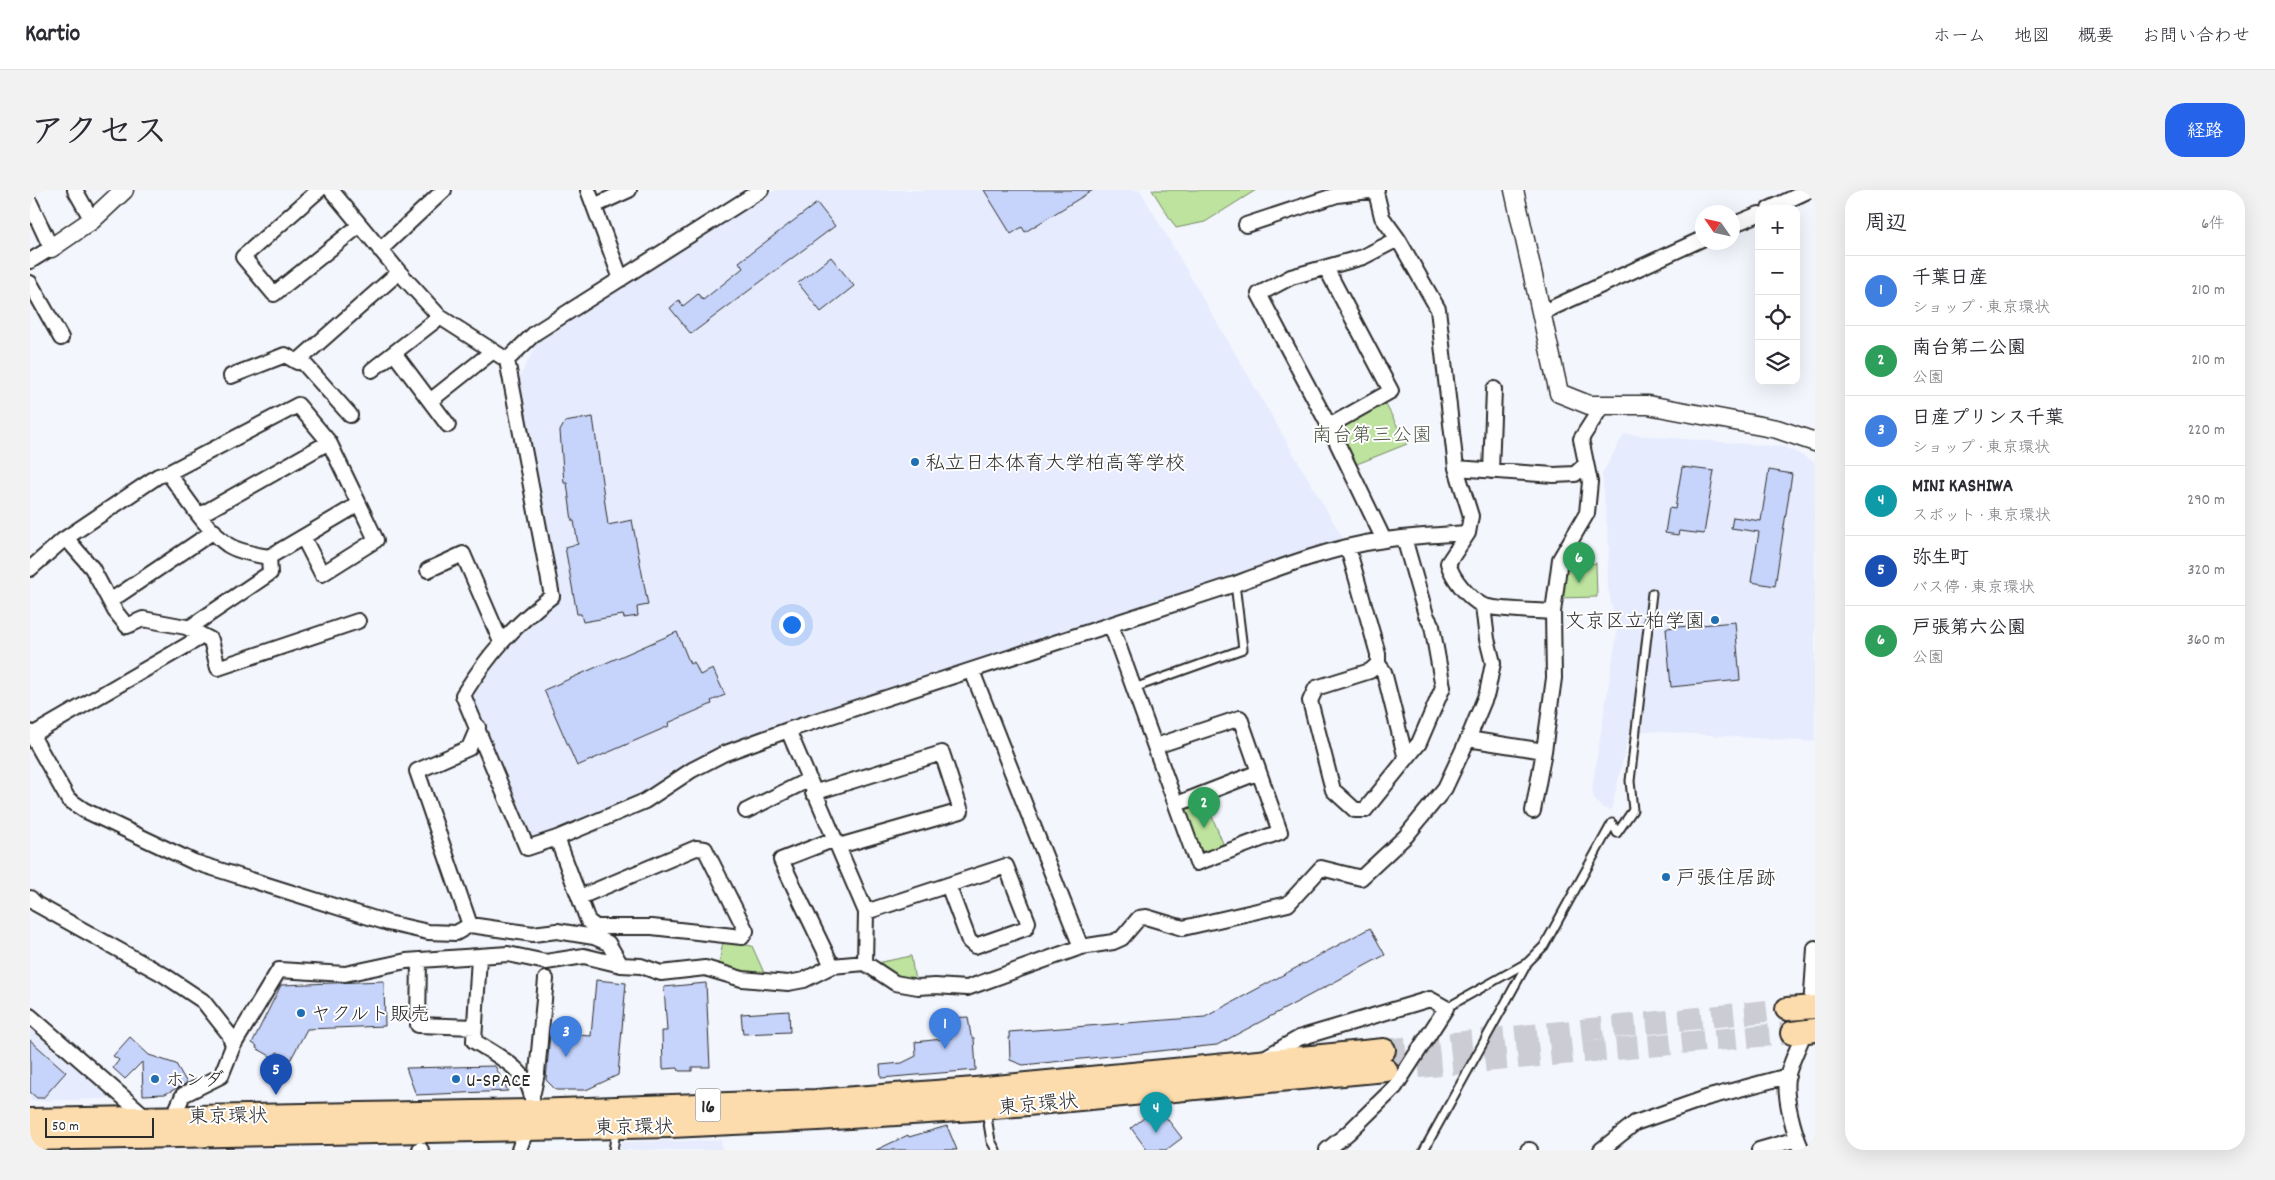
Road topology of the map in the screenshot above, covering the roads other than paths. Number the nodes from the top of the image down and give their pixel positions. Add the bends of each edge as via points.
1 (75, 190) edge
2 (124, 190) edge
3 (319, 190) edge
4 (331, 190) edge
5 (444, 190) edge
6 (588, 190) edge
7 (629, 190) edge
8 (761, 190) edge
9 (1514, 190) edge
10 (1810, 190) edge
11 (1376, 191) edge
12 (30, 203) edge
13 (1778, 205) edge
14 (594, 206) junction
15 (1755, 216) edge
16 (92, 220) junction
17 (1740, 222) edge
18 (360, 225) junction
19 (1246, 225) dead end
20 (1398, 238) junction
21 (1695, 242) edge
22 (51, 248) junction
23 (380, 250) junction
24 (30, 261) edge
25 (1326, 268) junction
26 (399, 272) junction
27 (621, 278) junction
28 (30, 283) edge
29 (1541, 313) junction
30 (440, 317) junction
31 (60, 338) dead end
32 (493, 351) junction
33 (394, 353) junction
34 (300, 359) junction
35 (507, 360) junction
36 (372, 370) dead end
37 (231, 376) dead end
38 (1494, 389) dead end
39 (430, 401) junction
40 (1602, 406) junction
41 (350, 415) dead end
42 (448, 426) dead end
43 (1329, 426) junction
44 (329, 442) junction
45 (1815, 442) edge
46 (1585, 465) junction
47 (1456, 468) junction
48 (1491, 471) junction
49 (168, 473) junction
50 (359, 504) junction
51 (200, 515) junction
52 (214, 531) junction
53 (1468, 533) junction
54 (303, 537) junction
55 (66, 538) junction
56 (1404, 538) junction
57 (1384, 540) junction
58 (1348, 548) junction
59 (269, 556) junction
60 (31, 564) edge
61 (428, 570) dead end
62 (1235, 584) junction
63 (1652, 593) dead end
64 (110, 601) junction
65 (1483, 606) junction
66 (1553, 612) junction
67 (358, 621) dead end
68 (1111, 625) junction
69 (189, 628) junction
70 (203, 636) junction
71 (501, 642) junction
72 (1378, 664) junction
73 (972, 671) junction
74 (1134, 688) junction
75 (478, 727) junction
76 (788, 730) junction
77 (31, 734) edge
78 (1468, 739) junction
79 (1156, 746) junction
80 (1544, 750) junction
81 (1406, 759) junction
82 (1259, 772) junction
83 (811, 787) junction
84 (1177, 804) junction
85 (746, 811) dead end
86 (1533, 811) dead end
87 (557, 838) junction
88 (837, 842) junction
89 (948, 885) junction
90 (580, 897) junction
91 (30, 898) edge
92 (866, 912) junction
93 (470, 925) junction
94 (1081, 947) junction
95 (1815, 948) edge
96 (479, 957) junction
97 (419, 960) junction
98 (1528, 962) junction
99 (864, 963) junction
100 (621, 965) junction
101 (832, 966) junction
102 (546, 979) dead end
103 (1813, 1007) edge
104 (1446, 1008) junction
105 (1786, 1009) tunnel mouth
106 (30, 1016) edge
107 (475, 1028) junction
108 (1804, 1032) edge
109 (234, 1046) junction
110 (1258, 1061) junction
111 (1788, 1076) junction
112 (985, 1108) junction
113 (174, 1116) junction
114 (146, 1117) junction
115 (30, 1120) edge
116 (530, 1121) edge
117 (614, 1138) dead end
118 (30, 1139) edge
119 (112, 1144) edge
120 (1800, 1144) edge
121 (1606, 1149) edge
122 (519, 1150) edge
123 (613, 1150) edge
124 (996, 1150) edge
125 (1327, 1150) edge
126 (1424, 1150) edge
127 (1759, 1150) edge

1 - 16 street
2 - 16 street
3 - 18 street via 243,257 274,294
4 - 18 street
5 - 23 street
6 - 14 street
7 - 14 street
8 - 27 street
9 - 29 street
10 - 13 street
11 - 19 street via 1337,195
11 - 20 street via 1382,217
12 - 22 street
14 - 27 street
15 - 17 street
16 - 22 street
18 - 23 street
20 - 25 street via 1363,258
20 - 47 street via 1438,309
21 - 29 street
22 - 24 street
23 - 26 street
25 - 43 street via 1391,391
25 - 43 street via 1290,277 1259,294
26 - 30 street
26 - 34 street
27 - 35 street via 535,333
28 - 31 street
29 - 40 street via 1558,393 1588,405
30 - 32 street
30 - 33 street
32 - 35 street
32 - 39 street
33 - 36 street
33 - 39 street
34 - 37 street via 296,362 285,355
34 - 41 street
35 - 71 street via 552,596 522,619
38 - 48 street
39 - 42 street
40 - 45 street via 1648,405 1777,429
40 - 46 street via 1581,438
43 - 57 street
44 - 49 street via 298,405
44 - 50 street
44 - 51 street
46 - 48 street via 1575,474
46 - 66 street via 1590,482 1587,513 1560,559
47 - 48 street
47 - 53 street via 1471,516
49 - 51 street
49 - 55 street via 158,476
50 - 54 street
50 - 54 street via 376,540 322,574
51 - 52 street
52 - 59 street via 228,545
52 - 64 street
53 - 56 street
53 - 65 street via 1448,564 1451,574
54 - 59 street
55 - 60 street
55 - 64 street via 92,568
56 - 57 street
56 - 81 street via 1432,626 1443,687 1419,743
57 - 58 street
58 - 62 street via 1287,564
58 - 72 street via 1378,654
59 - 69 street via 270,573
61 - 71 street via 463,554
62 - 68 street
62 - 74 lane via 1243,649
63 - 98 lane via 1630,781 1633,810 1617,833 1612,823 1544,946
64 - 69 street via 127,626 143,618
65 - 66 street
65 - 78 street via 1493,663 1487,693
66 - 80 street via 1554,678
67 - 70 street via 218,668 211,640
68 - 73 street
68 - 74 street
69 - 70 street
70 - 77 street
71 - 75 street via 463,695
72 - 81 street via 1384,672
72 - 81 street via 1370,671 1316,688 1310,701 1333,790 1355,810 1365,810
73 - 76 street
73 - 94 street
74 - 79 street
75 - 87 street via 527,848
75 - 93 street via 469,748 417,771
76 - 83 street
76 - 87 street via 723,754 645,801
77 - 93 street via 68,799 84,810 194,862 388,923 428,932 456,933
78 - 80 street
78 - 94 street via 1444,788 1406,836 1361,878 1322,868 1288,904 1183,928 1146,917 1138,918 1122,938
79 - 82 street via 1240,718
79 - 84 street
80 - 86 street
82 - 84 street
82 - 84 street via 1280,832 1198,863
83 - 85 street
83 - 88 street
83 - 88 street via 942,753 961,811
87 - 90 street
88 - 92 street
88 - 101 street via 781,860
89 - 89 street via 1006,866 1028,922 1026,928 975,946 969,942
89 - 92 street
90 - 90 street via 588,921 596,927 652,927 742,937 746,932 705,849 696,848
91 - 109 street via 203,1001 229,1034
92 - 99 street
93 - 100 street via 533,934 556,931 594,937 608,944
94 - 99 street via 967,988 895,984
95 - 103 street
96 - 97 street
96 - 100 street via 508,954 546,962 584,956
96 - 107 street
97 - 107 street via 418,1025
97 - 109 street via 346,974 279,970
98 - 104 lane
98 - 126 lane
99 - 101 street
100 - 101 street via 641,966 661,973 705,968 742,979 788,984
102 - 116 street via 538,1074
103 - 105 highway
104 - 110 street via 1430,999 1299,1038
104 - 125 street via 1395,1086
106 - 114 street
107 - 116 street via 474,1041 516,1068
108 - 111 street
109 - 113 street via 221,1076 183,1095
110 - 112 highway, 東京環状 / 16 via 1385,1060
110 - 116 highway, 東京環状 / 16 via 974,1089
111 - 120 street via 1786,1088
111 - 121 street via 1706,1098 1635,1122
112 - 116 highway, 東京環状 / 16 via 671,1126
112 - 124 lane via 991,1141
113 - 114 highway, 東京環状 / 16
113 - 116 highway, 東京環状 / 16
114 - 115 highway, 東京環状 / 16
116 - 119 highway, 東京環状 / 16
116 - 122 street
117 - 123 lane
118 - 119 highway, 東京環状 / 16
120 - 127 street

